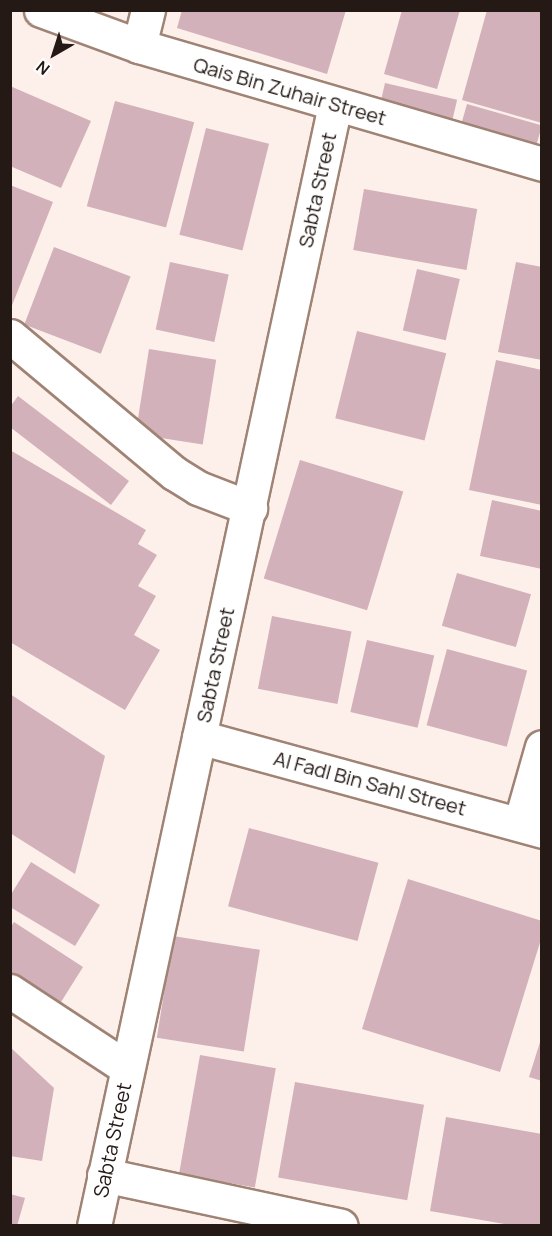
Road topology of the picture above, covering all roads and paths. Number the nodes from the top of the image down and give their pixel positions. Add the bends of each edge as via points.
1 (41, 10) edge
2 (148, 10) edge
3 (139, 46) junction
4 (335, 105) junction
5 (542, 164) edge
6 (10, 336) edge
7 (250, 508) junction
8 (200, 736) junction
9 (542, 747) edge
10 (531, 828) edge
11 (10, 990) edge
12 (127, 1068) junction
13 (104, 1175) junction
14 (94, 1226) edge
15 (341, 1226) edge

1 - 3 street, Qais Bin Zuhair Street
2 - 3 street
3 - 4 street, Qais Bin Zuhair Street
4 - 5 street, Qais Bin Zuhair Street
4 - 7 street, Sabta Street
6 - 7 street via 174,473 198,488
7 - 8 street, Sabta Street
8 - 10 street, Al Fadl Bin Sahl Street
8 - 12 street, Sabta Street
9 - 10 street
11 - 12 street
12 - 13 street, Sabta Street
13 - 14 street, Sabta Street
13 - 15 street

